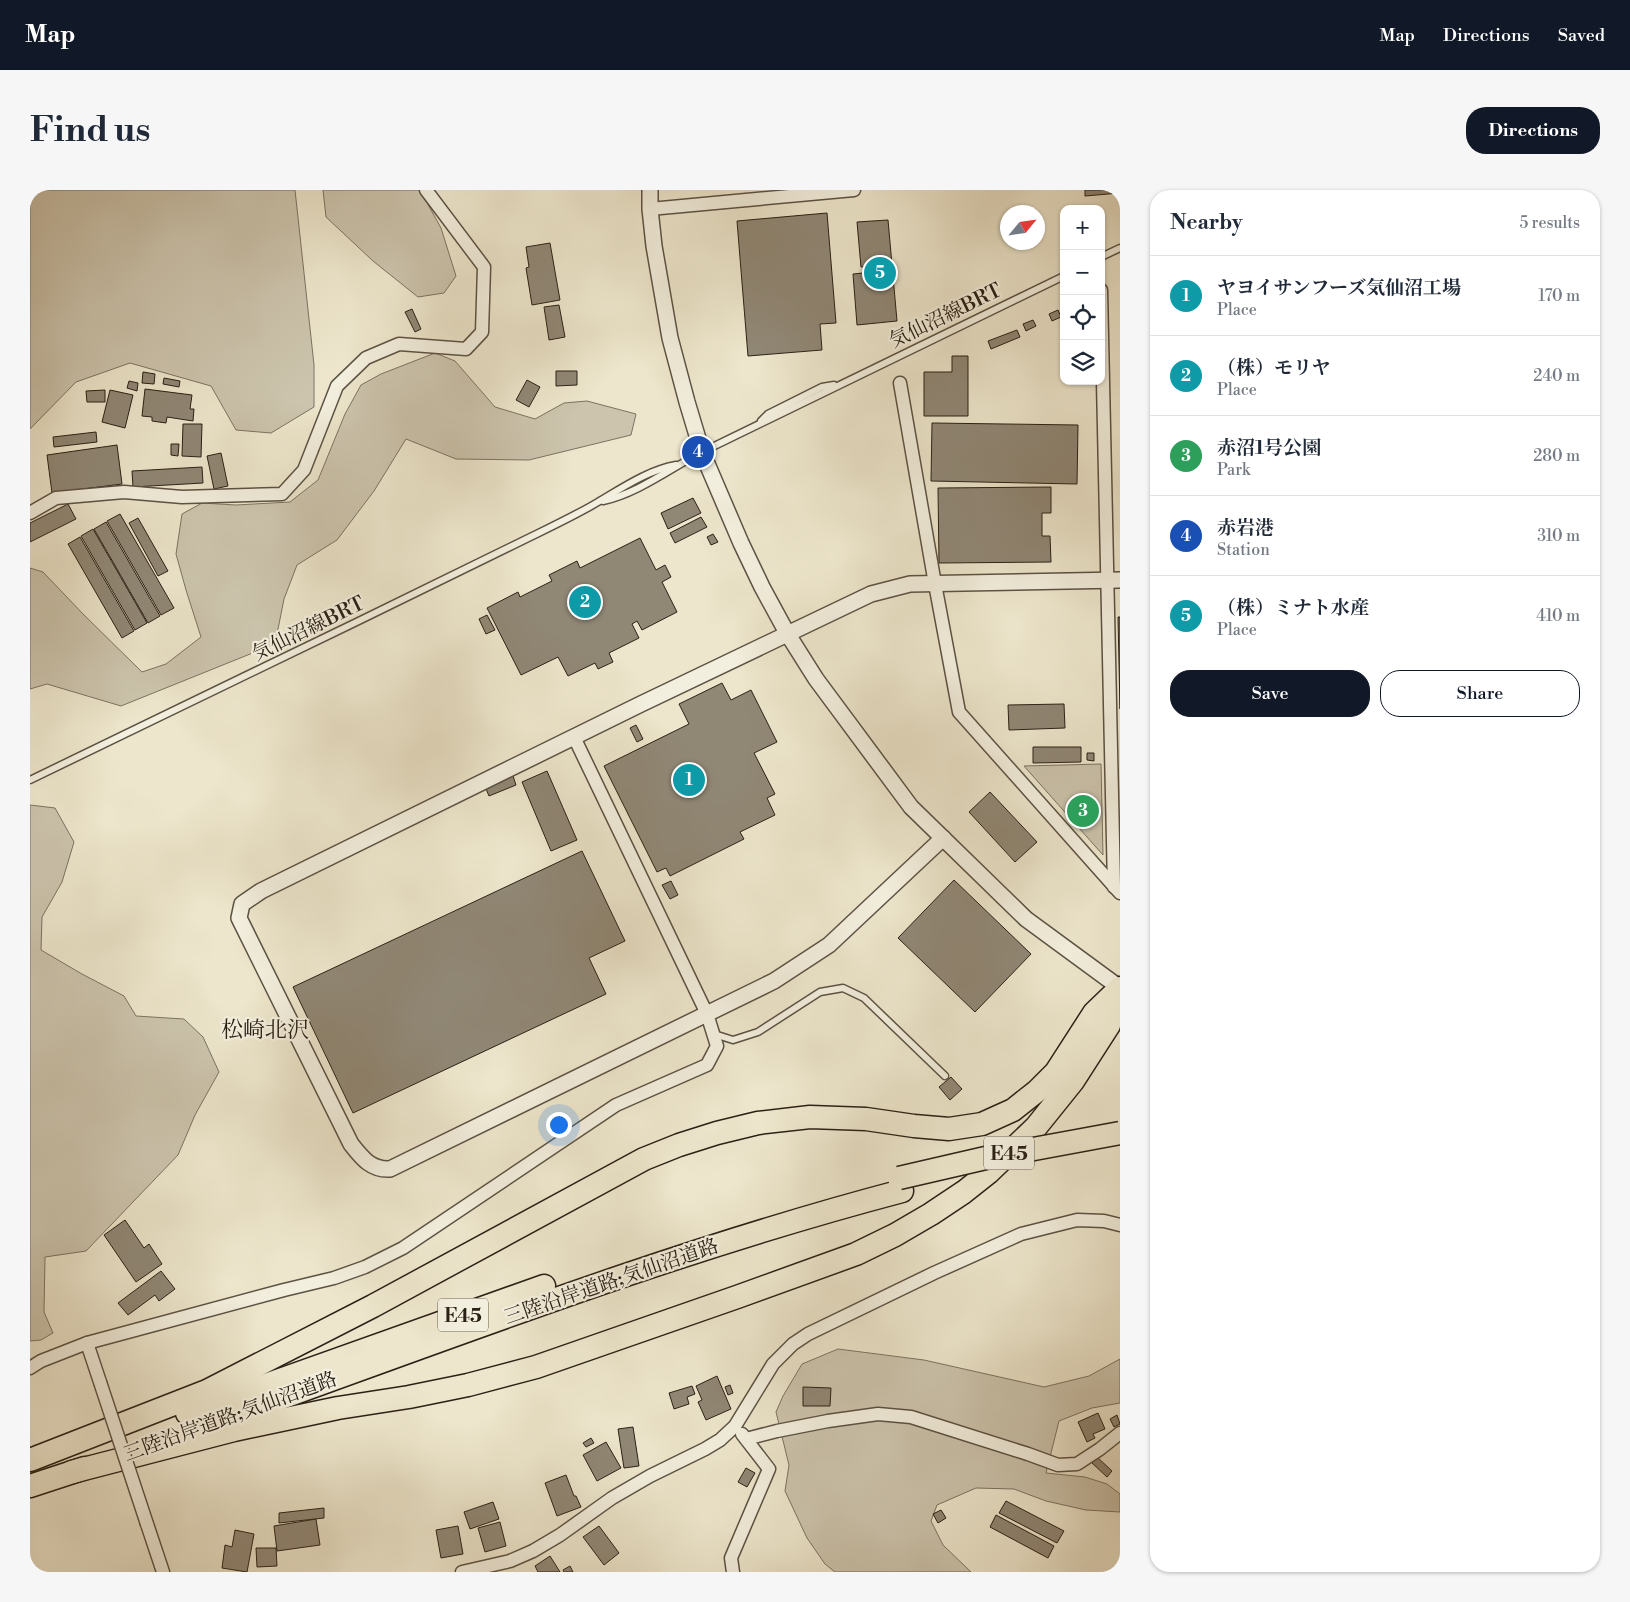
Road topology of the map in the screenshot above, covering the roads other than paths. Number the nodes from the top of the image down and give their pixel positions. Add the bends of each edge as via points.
1 (426, 190) edge
2 (650, 190) edge
3 (854, 190) edge
4 (650, 208) junction
5 (1120, 248) edge
6 (1105, 255) edge
7 (1060, 278) edge
8 (1101, 295) edge
9 (900, 383) dead end
10 (702, 452) junction
11 (30, 513) edge
12 (1114, 580) edge
13 (935, 584) junction
14 (787, 633) junction
15 (574, 737) junction
16 (30, 780) edge
17 (943, 838) junction
18 (1117, 890) edge
19 (1120, 988) edge
20 (707, 1014) junction
21 (713, 1034) junction
22 (945, 1076) dead end
23 (1120, 1133) edge
24 (1120, 1148) edge
25 (901, 1184) junction
26 (1120, 1225) edge
27 (86, 1342) junction
28 (30, 1368) edge
29 (736, 1426) junction
30 (1120, 1433) edge
31 (746, 1439) junction
32 (30, 1460) edge
33 (30, 1466) edge
34 (72, 1472) junction
35 (30, 1486) edge
36 (163, 1572) edge
37 (462, 1572) edge
38 (732, 1572) edge

1 - 11 street via 484,267 482,332 466,349 399,344 366,358 337,386 304,470 282,494 182,497 124,492 56,498
2 - 4 street
3 - 4 street
4 - 10 street via 670,338
5 - 6 lane
7 - 10 lane, 気仙沼線BRT via 840,384 822,387
8 - 12 street
9 - 13 street
10 - 14 street via 740,543
10 - 16 lane, 気仙沼線BRT via 676,465 664,467 268,666
12 - 13 street
12 - 18 street
13 - 14 street via 910,584 872,594
13 - 18 street via 959,712
14 - 15 street
14 - 17 street via 816,679 911,807
15 - 20 street
15 - 20 street via 260,891 242,904 239,918 351,1144 365,1162 381,1169 390,1169
17 - 19 street via 1026,919
17 - 20 street via 829,945 774,981
19 - 32 highway via 1094,1013 1056,1072 1037,1091 1013,1110 982,1124 949,1128 810,1117 758,1123 679,1144 644,1159 373,1306 207,1391
19 - 34 highway via 1109,1025 1073,1081 1036,1127 964,1192 895,1235 856,1254 536,1367 468,1385 234,1430
20 - 21 street
21 - 22 lane via 733,1040 758,1032 820,992 842,988 864,998
21 - 27 street via 717,1046 707,1065 616,1105 403,1248 365,1267 334,1278
23 - 25 highway, 三陸沿岸道路;気仙沼道路 / E45, bridge via 990,1157
24 - 25 highway, 三陸沿岸道路;気仙沼道路 / E45
25 - 33 highway, 三陸沿岸道路;気仙沼道路 / E45 via 807,1201 637,1255
25 - 34 highway, 三陸沿岸道路;気仙沼道路 / E45 via 633,1272
26 - 29 street via 1077,1220 1021,1234 808,1334 773,1364
27 - 28 street
27 - 36 street, bridge
29 - 31 street
29 - 37 street via 713,1445 612,1498 533,1551 510,1561
30 - 31 street via 1077,1464 1058,1465 911,1417 878,1414
31 - 38 street via 769,1469 731,1558
34 - 35 highway, 三陸沿岸道路;気仙沼道路 / E45

